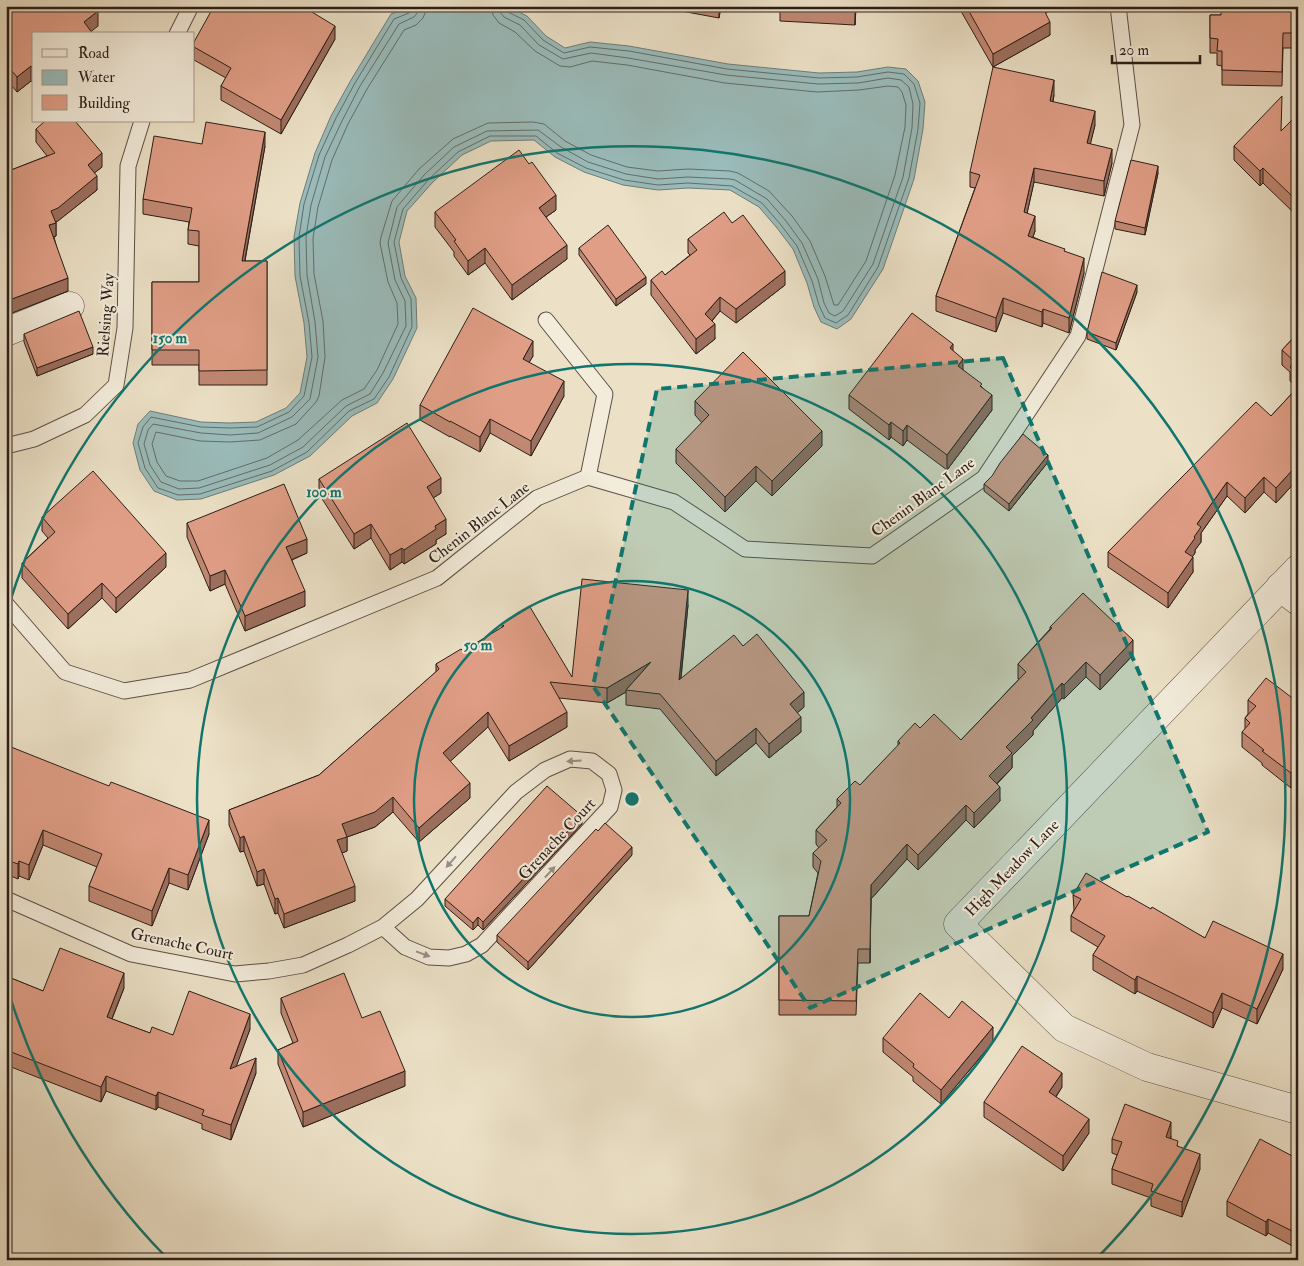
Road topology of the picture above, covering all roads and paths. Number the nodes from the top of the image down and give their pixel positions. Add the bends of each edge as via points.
1 (191, 6) edge
2 (1118, 6) edge
3 (178, 32) edge
4 (142, 122) edge
5 (70, 306) dead end
6 (546, 320) dead end
7 (6, 332) edge
8 (6, 446) edge
9 (588, 477) junction
10 (1292, 586) edge
11 (6, 604) edge
12 (6, 899) edge
13 (383, 928) junction
14 (1298, 1110) edge

1 - 3 lane
2 - 9 lane, Chenin Blanc Lane via 1132,124 1078,336 984,478 872,556 745,549 674,502
4 - 8 lane, Rielsing Way via 128,166 126,328 116,385 85,415 34,438
5 - 7 street
6 - 9 lane via 605,394
9 - 11 lane, Chenin Blanc Lane via 537,498 437,578 190,680 124,691 65,672
10 - 14 street, High Meadow Lane via 958,924 1064,1028 1147,1067
12 - 13 lane, Grenache Court via 131,954 236,974 303,965
13 -> 13 lane, Grenache Court via 405,947 429,957 458,956 482,945 610,807 614,790 609,774 592,761 570,759 545,770 516,792 417,899

